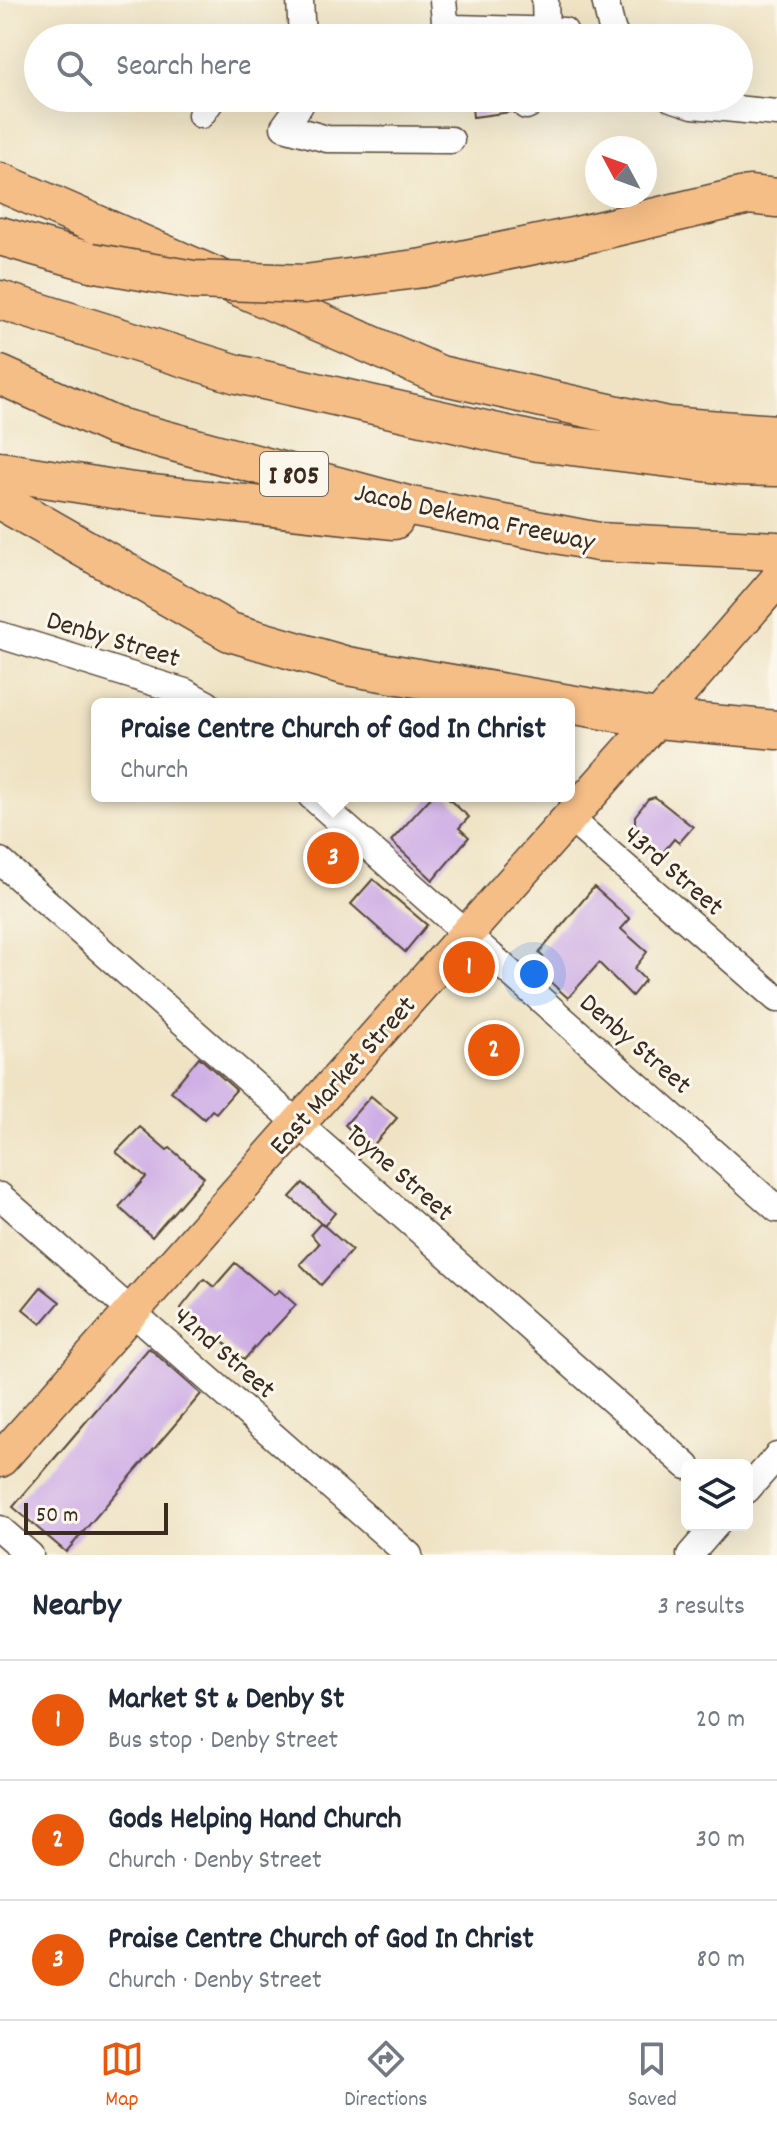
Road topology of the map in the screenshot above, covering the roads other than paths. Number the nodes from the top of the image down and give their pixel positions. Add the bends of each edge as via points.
1 (300, 0) edge
2 (443, 0) edge
3 (545, 0) edge
4 (605, 0) edge
5 (301, 24) edge
6 (449, 24) edge
7 (553, 24) edge
8 (611, 24) edge
9 (753, 111) edge
10 (295, 112) edge
11 (777, 113) edge
12 (451, 140) dead end
13 (0, 182) edge
14 (777, 198) edge
15 (0, 236) edge
16 (0, 300) edge
17 (0, 375) edge
18 (777, 434) edge
19 (777, 467) edge
20 (0, 471) edge
21 (0, 500) edge
22 (598, 542) junction
23 (777, 551) edge
24 (777, 580) edge
25 (0, 635) edge
26 (196, 698) edge
27 (534, 698) edge
28 (575, 705) edge
29 (657, 719) junction
30 (777, 730) edge
31 (318, 802) edge
32 (568, 817) junction
33 (0, 861) edge
34 (466, 935) junction
35 (777, 999) edge
36 (298, 1122) junction
37 (0, 1196) edge
38 (777, 1209) edge
39 (133, 1311) junction
40 (777, 1456) edge
41 (0, 1460) edge
42 (681, 1461) edge
43 (753, 1483) edge
44 (0, 1529) edge
45 (711, 1531) edge
46 (30, 1555) edge
47 (409, 1555) edge
48 (690, 1555) edge

1 - 5 street
2 - 6 street
3 - 7 street
4 - 8 street
9 - 11 street
10 - 12 street via 284,127 327,139
13 - 18 highway via 440,375 667,426
14 - 15 highway, bridge via 749,195 423,268 305,284 193,280 91,262
16 - 19 highway via 237,374 538,442
17 - 22 highway, Jacob Dekema Freeway / I 805 via 114,426 411,506
20 - 22 highway via 133,492
21 - 27 highway via 230,632 347,666
22 - 23 highway, Jacob Dekema Freeway / I 805
24 - 29 main road, East Market Street
25 - 26 street, Denby Street
28 - 29 highway
29 - 30 highway
29 - 32 main road, East Market Street
31 - 34 street, Denby Street
32 - 34 main road, East Market Street
32 - 35 street, 43rd Street
33 - 36 street, Toyne Street
34 - 36 main road, East Market Street
34 - 38 street, Denby Street
36 - 39 main road, East Market Street
36 - 42 street, Toyne Street
37 - 39 street, 42nd Street
39 - 41 main road, East Market Street
39 - 47 street, 42nd Street
40 - 43 street
44 - 46 street
45 - 48 street

